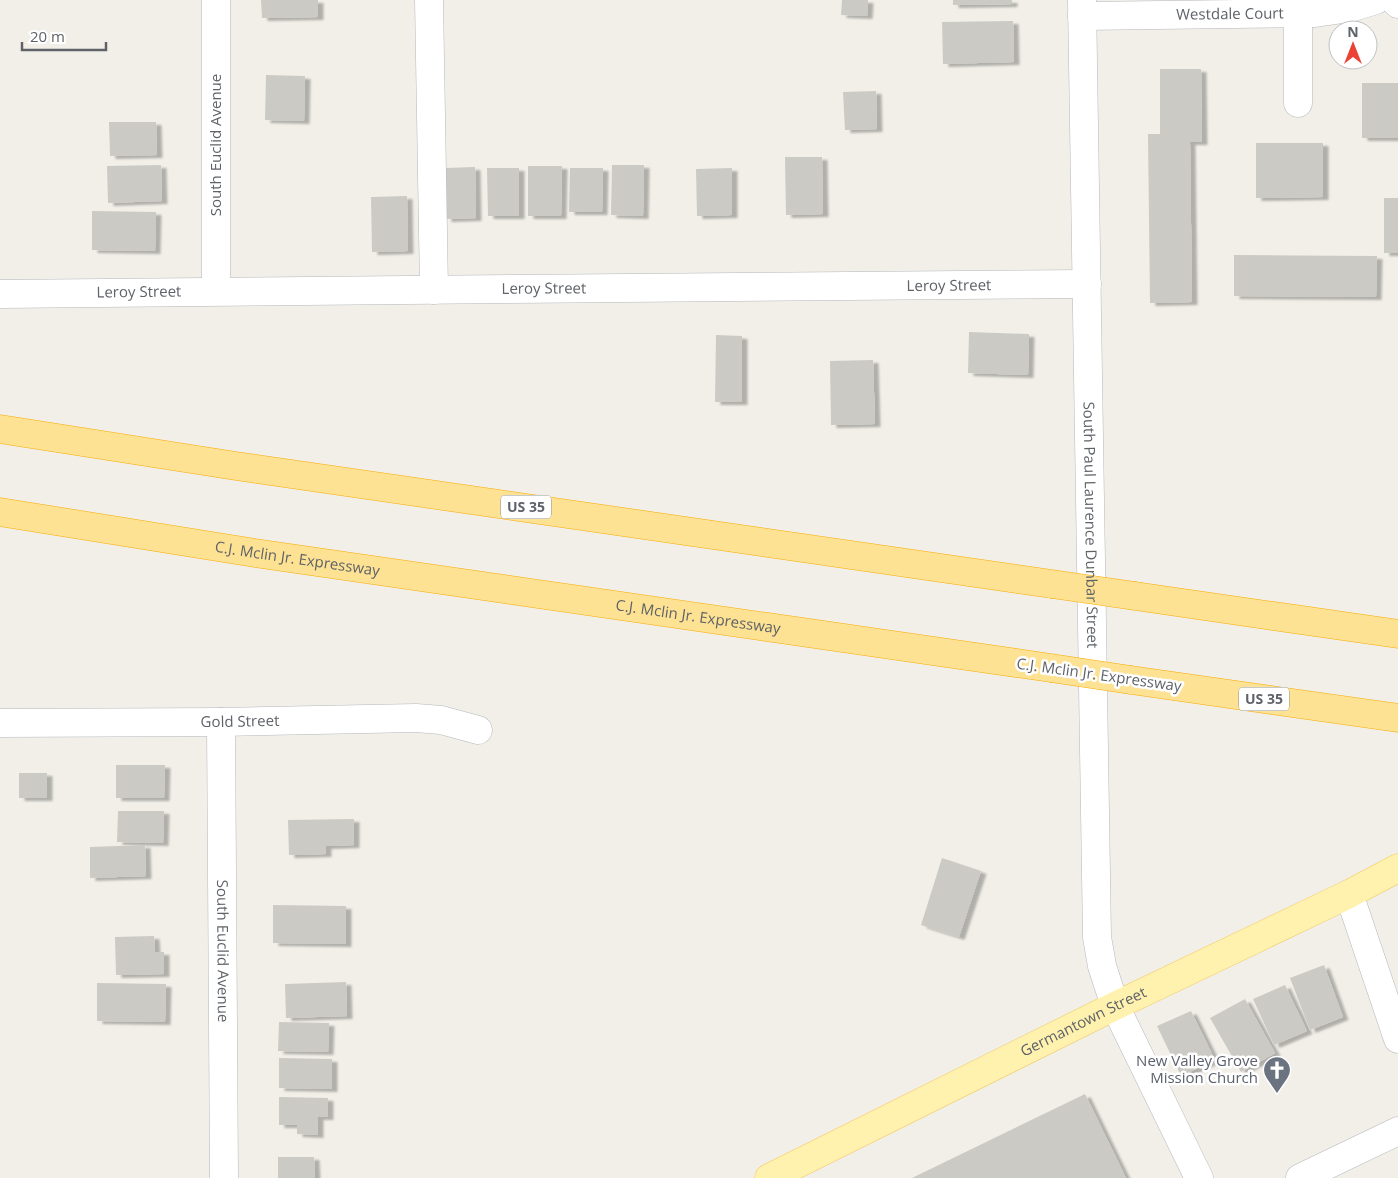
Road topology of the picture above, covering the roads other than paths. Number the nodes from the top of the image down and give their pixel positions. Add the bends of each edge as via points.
1 (216, 0) edge
2 (429, 0) edge
3 (1376, 0) edge
4 (1394, 0) edge
5 (1398, 4) edge
6 (1082, 8) edge
7 (1298, 13) junction
8 (1298, 103) dead end
9 (1087, 284) junction
10 (216, 290) junction
11 (434, 290) junction
12 (0, 294) edge
13 (0, 429) edge
14 (0, 512) edge
15 (1398, 634) edge
16 (1398, 718) edge
17 (221, 722) junction
18 (0, 723) edge
19 (478, 730) dead end
20 (1398, 868) edge
21 (1349, 894) junction
22 (1116, 1006) junction
23 (1398, 1039) edge
24 (1398, 1131) edge
25 (224, 1178) edge
26 (769, 1178) edge
27 (1200, 1178) edge
28 (1300, 1178) edge

1 - 10 street, South Euclid Avenue
2 - 11 street
3 - 7 street, Westdale Court via 1350,8
4 - 5 street
6 - 7 street, Westdale Court
6 - 9 street, South Paul Laurence Dunbar Street
7 - 8 street
9 - 11 street, Leroy Street
9 - 22 street, South Paul Laurence Dunbar Street via 1097,937 1102,966
10 - 11 street, Leroy Street
10 - 12 street, Leroy Street
13 - 15 highway, US 35, bridge
14 - 16 highway, C.J. Mclin Jr. Expressway / US 35, bridge via 255,553
17 - 18 street, Gold Street
17 - 19 street, Gold Street via 416,718 441,720
17 - 25 street, South Euclid Avenue
20 - 21 main road, Germantown Street
21 - 22 main road, Germantown Street
21 - 23 street
22 - 26 main road, Germantown Street
22 - 27 street, South Paul Laurence Dunbar Street
24 - 28 street

